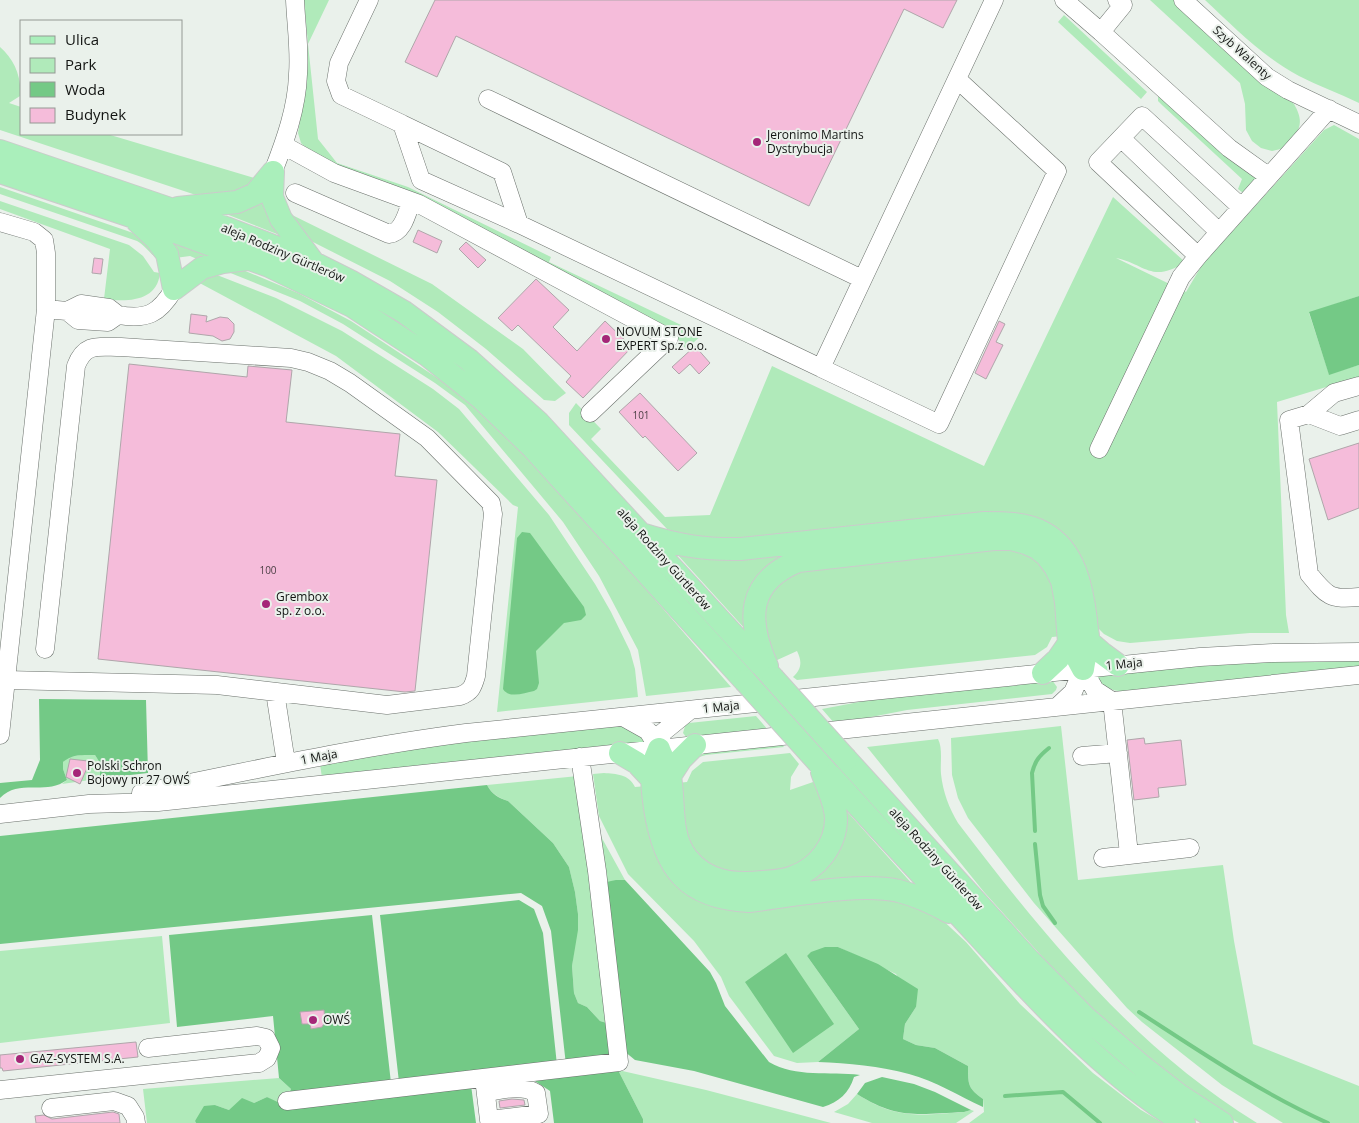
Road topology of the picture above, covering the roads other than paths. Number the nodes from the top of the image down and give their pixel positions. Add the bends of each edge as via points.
1 (295, 0) edge
2 (369, 0) edge
3 (994, 0) edge
4 (1064, 0) edge
5 (1117, 0) edge
6 (1183, 0) edge
7 (1101, 32) junction
8 (957, 79) junction
9 (488, 99) dead end
10 (1329, 109) junction
11 (402, 124) junction
12 (1359, 124) edge
13 (1120, 138) junction
14 (283, 145) junction
15 (0, 151) edge
16 (0, 172) edge
17 (273, 172) junction
18 (1268, 176) junction
19 (295, 193) dead end
20 (411, 202) junction
21 (1241, 207) junction
22 (171, 209) junction
23 (134, 217) junction
24 (0, 222) edge
25 (519, 224) junction
26 (1219, 232) junction
27 (1198, 256) junction
28 (250, 259) junction
29 (314, 263) junction
30 (862, 279) junction
31 (174, 289) junction
32 (46, 309) junction
33 (820, 368) junction
34 (1359, 386) edge
35 (590, 413) dead end
36 (1309, 414) junction
37 (1359, 420) edge
38 (1099, 449) dead end
39 (640, 534) junction
40 (1359, 597) edge
41 (1079, 642) junction
42 (45, 649) dead end
43 (1359, 652) edge
44 (1118, 665) junction
45 (1083, 669) junction
46 (1043, 673) junction
47 (1359, 675) edge
48 (773, 678) junction
49 (6, 680) junction
50 (275, 692) junction
51 (1112, 701) junction
52 (1057, 707) junction
53 (689, 710) junction
54 (623, 717) junction
55 (0, 735) edge
56 (695, 745) junction
57 (659, 749) junction
58 (620, 753) junction
59 (1118, 753) junction
60 (1082, 756) dead end
61 (580, 757) junction
62 (818, 762) junction
63 (286, 763) junction
64 (661, 777) junction
65 (89, 804) junction
66 (0, 814) edge
67 (1190, 848) dead end
68 (1129, 854) junction
69 (1104, 858) dead end
70 (963, 920) junction
71 (174, 1045) junction
72 (148, 1048) dead end
73 (161, 1074) junction
74 (0, 1090) edge
75 (287, 1101) dead end
76 (50, 1108) dead end
77 (136, 1123) edge
78 (1184, 1123) edge
79 (1222, 1123) edge

1 - 14 street via 298,74 293,110
2 - 11 street via 339,63 336,80 341,95
3 - 8 street
4 - 7 street
5 - 7 street via 1123,5
6 - 10 street, Szyb Walenty via 1267,77
7 - 18 street via 1229,148
8 - 30 street
8 - 33 street via 1057,171 939,424
9 - 30 street
10 - 12 street, Szyb Walenty
10 - 18 street
11 - 25 street via 502,172
11 - 25 street via 421,180
13 - 21 street via 1142,116
13 - 26 street
13 - 27 street via 1098,162
14 - 17 street
14 - 20 street via 334,173
15 - 22 main road, aleja Rodziny Gürtlerów
16 - 23 main road, aleja Rodziny Gürtlerów
17 - 22 main road via 254,194 237,202
17 - 29 main road via 272,197 281,219
18 - 21 street
19 - 20 street via 389,234 400,229
20 - 35 street via 669,338
21 - 26 street
22 - 29 main road, aleja Rodziny Gürtlerów
23 - 28 main road, aleja Rodziny Gürtlerów
23 - 31 main road via 167,254
24 - 32 street via 34,232 44,240
25 - 33 street
26 - 27 street
27 - 38 street via 1181,277
28 - 31 main road via 202,268
28 - 62 main road, aleja Rodziny Gürtlerów, bridge via 352,306 456,376 539,454
29 - 39 main road, aleja Rodziny Gürtlerów via 404,312 468,360 539,423
30 - 33 street
31 - 32 street via 160,310 147,316 118,315 108,322 78,320 67,311
32 - 49 street
34 - 36 street via 1334,394
36 - 37 street via 1340,426
36 - 40 street via 1289,420 1309,574 1325,594 1341,599
39 - 41 main road via 672,544 714,550 984,523 1029,527 1045,533 1059,545 1074,568 1082,594
39 - 48 main road, aleja Rodziny Gürtlerów
41 - 44 main road
41 - 45 main road
41 - 46 main road
41 - 48 main road via 1068,617 1062,581 1056,567 1046,555 1026,543 994,539 798,561 773,576 755,602 758,645
42 - 50 street via 76,366 80,356 94,347 121,347 291,358 308,362 343,379 427,438 491,503 493,514 476,676 474,687 469,692 460,696 387,704
43 - 44 street, 1 Maja via 1236,654
44 - 45 street, 1 Maja
45 - 46 street, 1 Maja
45 - 51 street via 1094,690
45 - 52 street via 1073,692
46 - 53 street, 1 Maja
47 - 51 street, 1 Maja
48 - 79 main road, aleja Rodziny Gürtlerów, bridge via 1029,960 1085,1017 1142,1067
49 - 50 street via 208,685
49 - 55 street
50 - 63 street
51 - 52 street, 1 Maja
51 - 59 street
52 - 56 street, 1 Maja
53 - 54 street, 1 Maja
53 - 57 street via 662,733
54 - 57 street via 648,731
54 - 63 street, 1 Maja via 412,740
56 - 57 street, 1 Maja
56 - 64 main road
57 - 58 street, 1 Maja
57 - 64 main road via 654,760
58 - 61 street, 1 Maja
58 - 64 main road
59 - 60 street
59 - 68 street
61 - 65 street, 1 Maja via 158,802
61 - 75 street via 619,1062 485,1085
62 - 64 main road via 836,809 829,848 809,870 777,881 725,882 709,877 697,868 686,857 678,841
62 - 70 main road, aleja Rodziny Gürtlerów
63 - 65 street, 1 Maja
64 - 70 main road via 661,840 671,864 698,890 730,900 750,901 869,888 898,891 928,900
65 - 66 street, 1 Maja
67 - 68 street
68 - 69 street
70 - 78 main road, aleja Rodziny Gürtlerów via 1074,1037 1121,1078
71 - 72 street
71 - 73 street
71 - 73 street via 257,1036 266,1038 271,1048 267,1058 258,1063
73 - 74 street
76 - 77 street via 114,1101 128,1106

